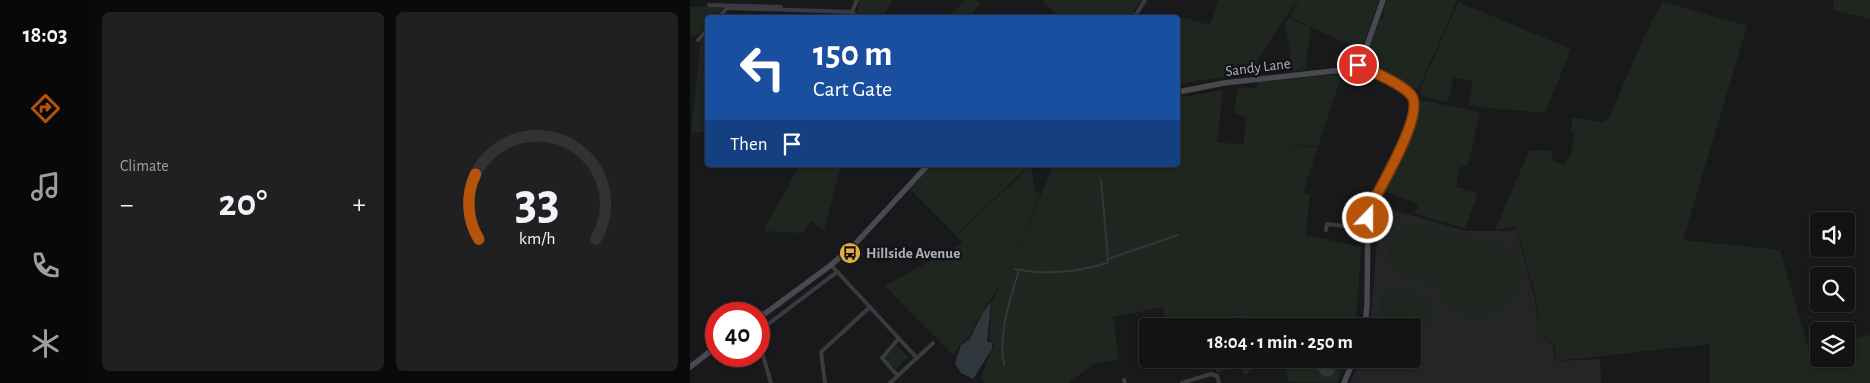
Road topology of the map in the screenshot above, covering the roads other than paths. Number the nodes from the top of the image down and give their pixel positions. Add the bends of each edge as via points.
1 (857, 0) edge
2 (1145, 0) edge
3 (1383, 0) edge
4 (710, 5) dead end
5 (788, 9) junction
6 (852, 12) junction
7 (721, 15) edge
8 (856, 15) edge
9 (1136, 15) edge
10 (705, 32) edge
11 (698, 40) dead end
12 (1358, 65) junction
13 (1180, 92) edge
14 (926, 167) edge
15 (1326, 230) dead end
16 (1368, 230) junction
17 (832, 266) junction
18 (837, 272) junction
19 (870, 307) junction
20 (770, 310) edge
21 (1365, 318) edge
22 (770, 323) edge
23 (899, 338) junction
24 (933, 343) dead end
25 (705, 355) edge
26 (917, 358) junction
27 (690, 367) edge
28 (766, 367) edge
29 (1350, 368) edge
30 (898, 376) junction
31 (771, 383) edge
32 (825, 383) edge
33 (890, 383) edge
34 (1182, 383) edge
35 (1220, 383) edge
36 (1344, 383) edge

1 - 6 street
2 - 9 street
3 - 12 main road
4 - 5 street via 764,5
5 - 6 street
5 - 7 street via 727,8
6 - 8 street
10 - 11 street
12 - 13 main road, Sandy Lane
12 - 16 main road via 1406,90 1414,99 1415,107 1402,147 1368,213
14 - 17 main road
15 - 16 street via 1327,224
16 - 21 main road
17 - 18 street
17 - 20 main road
18 - 19 street
18 - 22 street
19 - 23 street
19 - 32 street via 821,352
23 - 26 street
23 - 30 street via 882,358
24 - 26 street
25 - 27 main road
26 - 30 street
28 - 31 street
29 - 36 main road
30 - 33 street
34 - 35 street via 1211,374 1217,376

